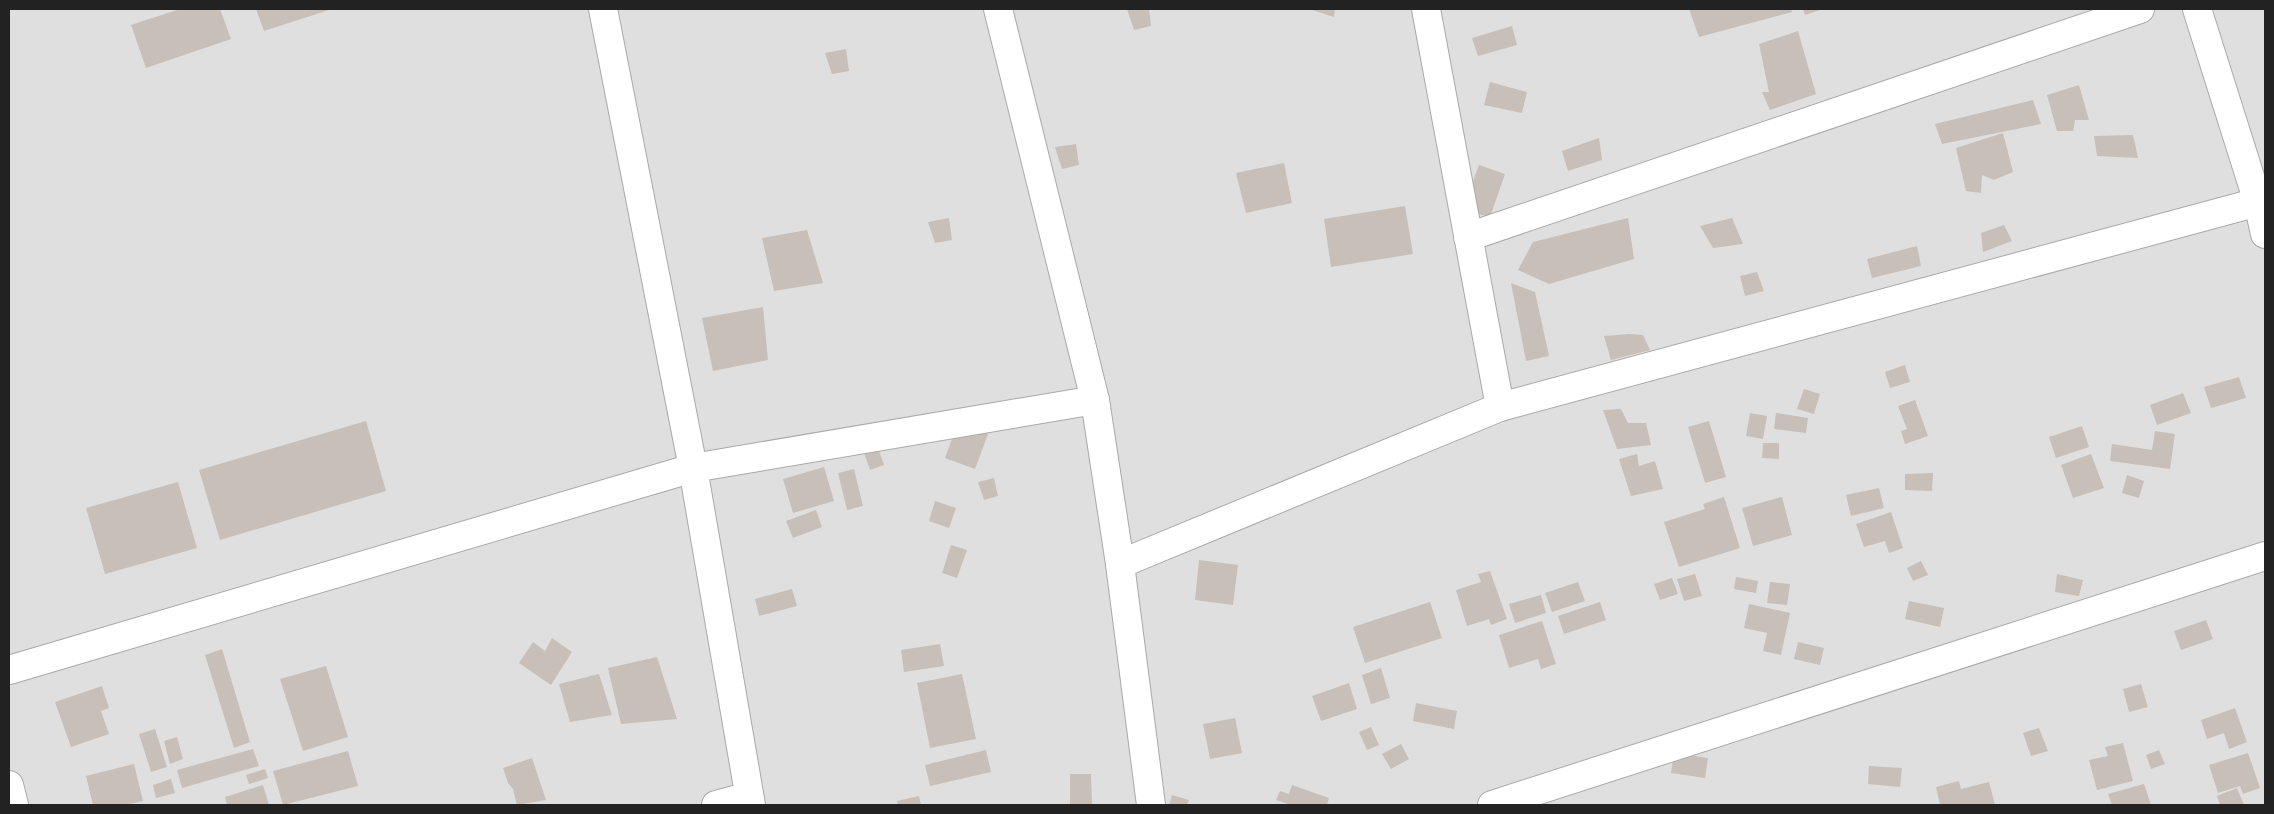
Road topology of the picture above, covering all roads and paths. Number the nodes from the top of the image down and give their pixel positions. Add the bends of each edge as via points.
1 (603, 9) edge
2 (998, 9) edge
3 (1426, 9) edge
4 (2140, 9) edge
5 (2197, 9) edge
6 (2258, 202) junction
7 (2265, 234) edge
8 (1468, 237) junction
9 (1096, 400) junction
10 (1500, 407) junction
11 (693, 468) junction
12 (2265, 556) edge
13 (1120, 564) junction
14 (9, 670) edge
15 (9, 786) edge
16 (750, 800) edge
17 (14, 805) edge
18 (716, 805) edge
19 (1151, 805) edge
20 (1492, 805) edge

1 - 11 street
2 - 9 street
3 - 8 street
4 - 8 street
5 - 6 street
6 - 7 street
6 - 10 street
8 - 10 street
9 - 11 street
9 - 13 street
10 - 13 street
11 - 14 street
11 - 16 street
12 - 20 street
13 - 19 street
15 - 17 street
16 - 18 street

